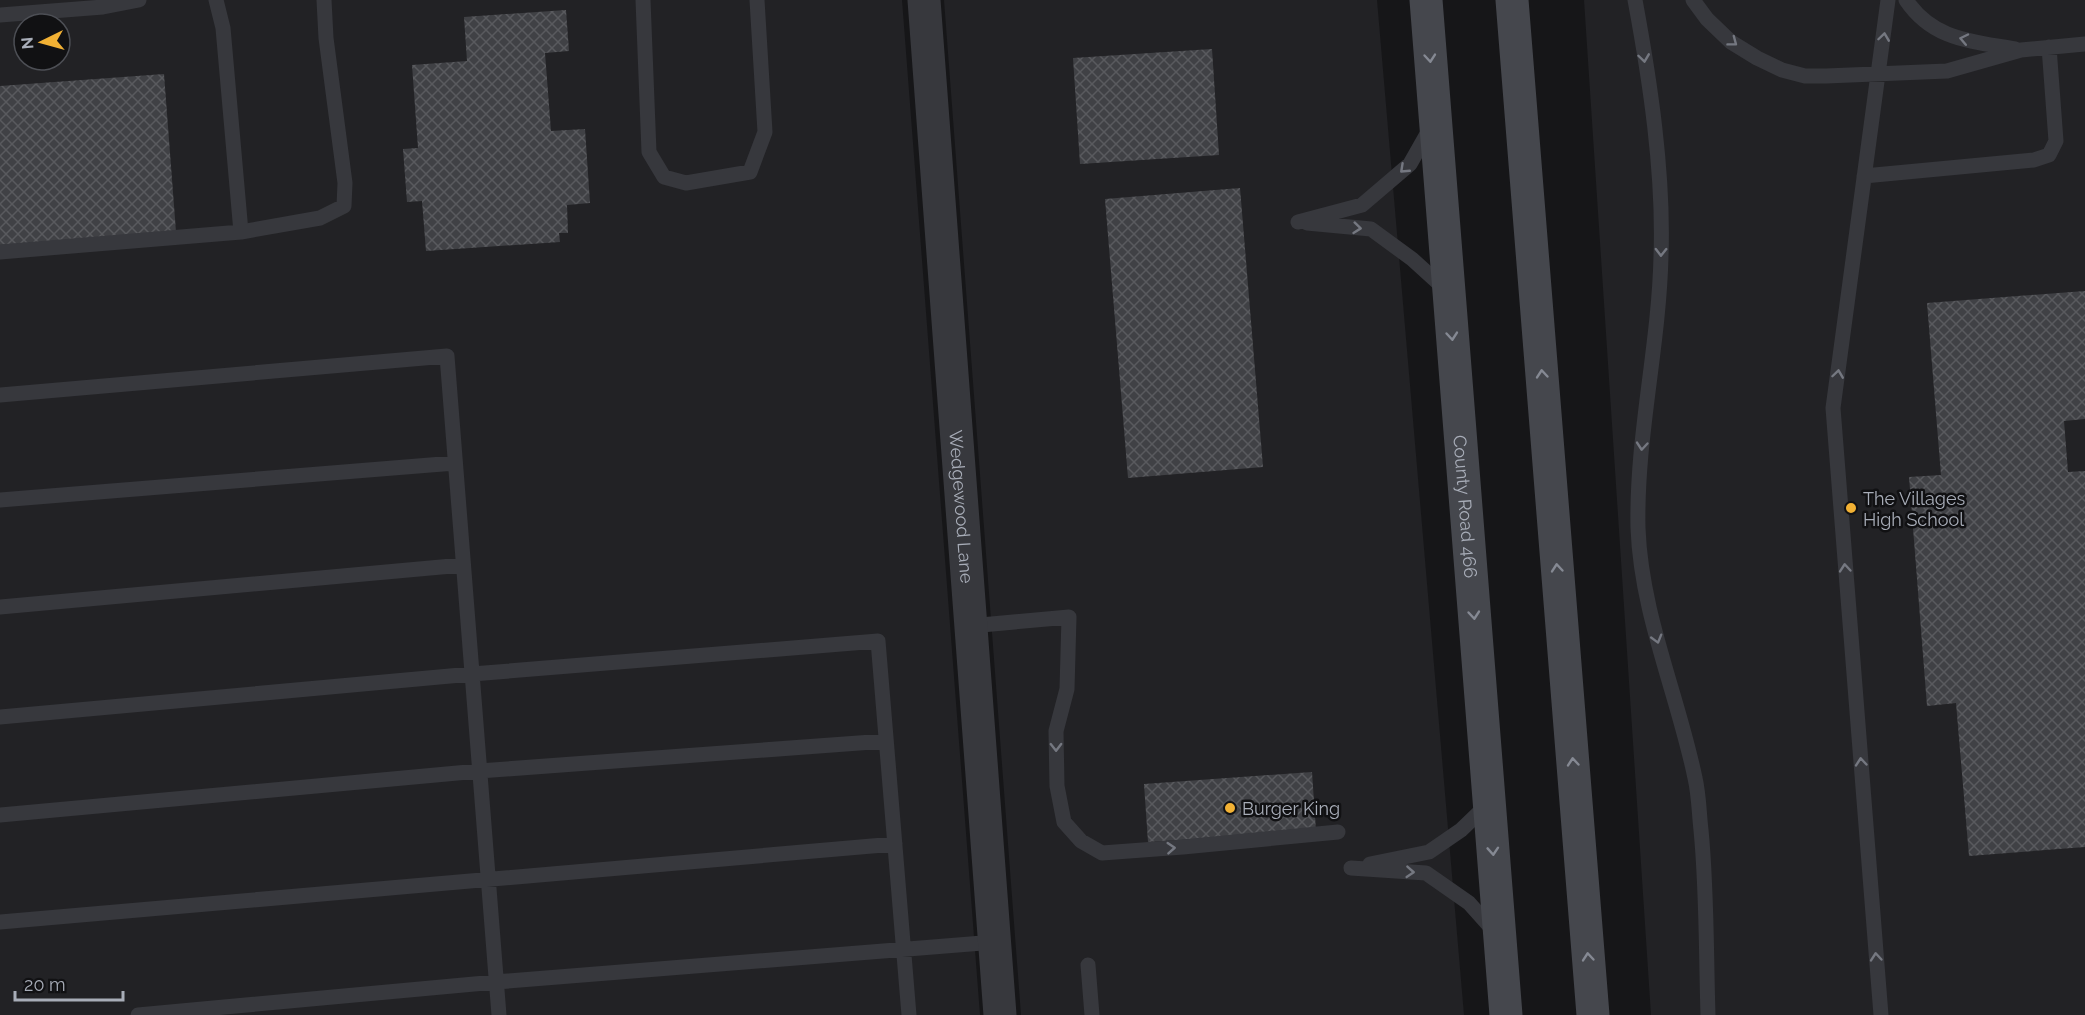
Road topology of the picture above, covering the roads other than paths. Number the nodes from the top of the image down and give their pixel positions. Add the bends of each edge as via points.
1 (139, 0) edge
2 (216, 0) edge
3 (324, 0) edge
4 (643, 0) edge
5 (757, 0) edge
6 (926, 0) edge
7 (1426, 0) edge
8 (1512, 0) edge
9 (1635, 0) edge
10 (1694, 0) edge
11 (1888, 0) edge
12 (1906, 0) edge
13 (0, 15) edge
14 (2085, 45) edge
15 (2049, 47) junction
16 (2021, 50) junction
17 (1879, 73) junction
18 (1435, 120) junction
19 (1864, 176) junction
20 (241, 232) junction
21 (0, 252) edge
22 (1448, 292) junction
23 (0, 395) edge
24 (455, 463) junction
25 (0, 500) edge
26 (463, 565) junction
27 (0, 607) edge
28 (970, 626) junction
29 (472, 674) junction
30 (0, 717) edge
31 (886, 741) junction
32 (479, 771) junction
33 (1489, 802) junction
34 (0, 815) edge
35 (1338, 832) dead end
36 (895, 844) junction
37 (488, 878) junction
38 (0, 922) edge
39 (1500, 938) junction
40 (994, 942) junction
41 (904, 950) junction
42 (1088, 965) dead end
43 (496, 982) junction
44 (138, 1015) edge
45 (499, 1015) edge
46 (909, 1015) edge
47 (1000, 1015) edge
48 (1092, 1015) edge
49 (1506, 1015) edge
50 (1593, 1015) edge
51 (1708, 1015) edge
52 (1881, 1015) edge

1 - 13 lane via 103,7
2 - 20 lane via 223,28
3 - 20 lane via 345,183 344,206 320,218
4 - 5 lane via 649,152 664,177 686,183 750,172 765,132
6 - 28 street, Wedgewood Lane
7 -> 18 main road, County Road 466
50 -> 8 main road
9 -> 51 lane via 1660,194 1661,255 1638,530 1655,633 1696,781 1707,922
10 -> 17 lane via 1731,42 1782,70 1815,76
17 -> 11 lane
16 -> 12 lane via 1955,38 1931,27
14 - 15 lane
15 - 16 lane
15 - 19 lane via 2056,141 2049,155 2034,160
16 - 17 lane via 1947,70
17 - 19 lane
18 - 22 main road, County Road 466
18 -> 22 lane via 1410,164 1362,205 1298,222 1371,229
52 -> 19 lane via 1833,408
20 - 21 lane
22 -> 33 main road, County Road 466
23 - 24 lane via 447,356
24 - 25 lane
24 - 26 lane
26 - 27 lane
26 - 29 lane
28 -> 35 lane via 1069,617 1067,689 1056,731 1057,786 1064,822 1081,842 1102,853
28 - 40 street, Wedgewood Lane
29 - 30 lane
29 - 31 lane via 878,641
29 - 32 lane
31 - 32 lane
31 - 36 lane
32 - 34 lane
32 - 37 lane
33 -> 39 main road, County Road 466
33 -> 39 lane via 1461,830 1429,852 1351,868 1426,873 1469,903
36 - 37 lane
36 - 41 lane
37 - 38 lane
37 - 43 lane
39 - 49 main road, County Road 466
40 - 41 lane
40 - 47 street, Wedgewood Lane
41 - 43 lane
41 - 46 lane
42 - 48 lane
43 - 44 lane
43 - 45 lane

